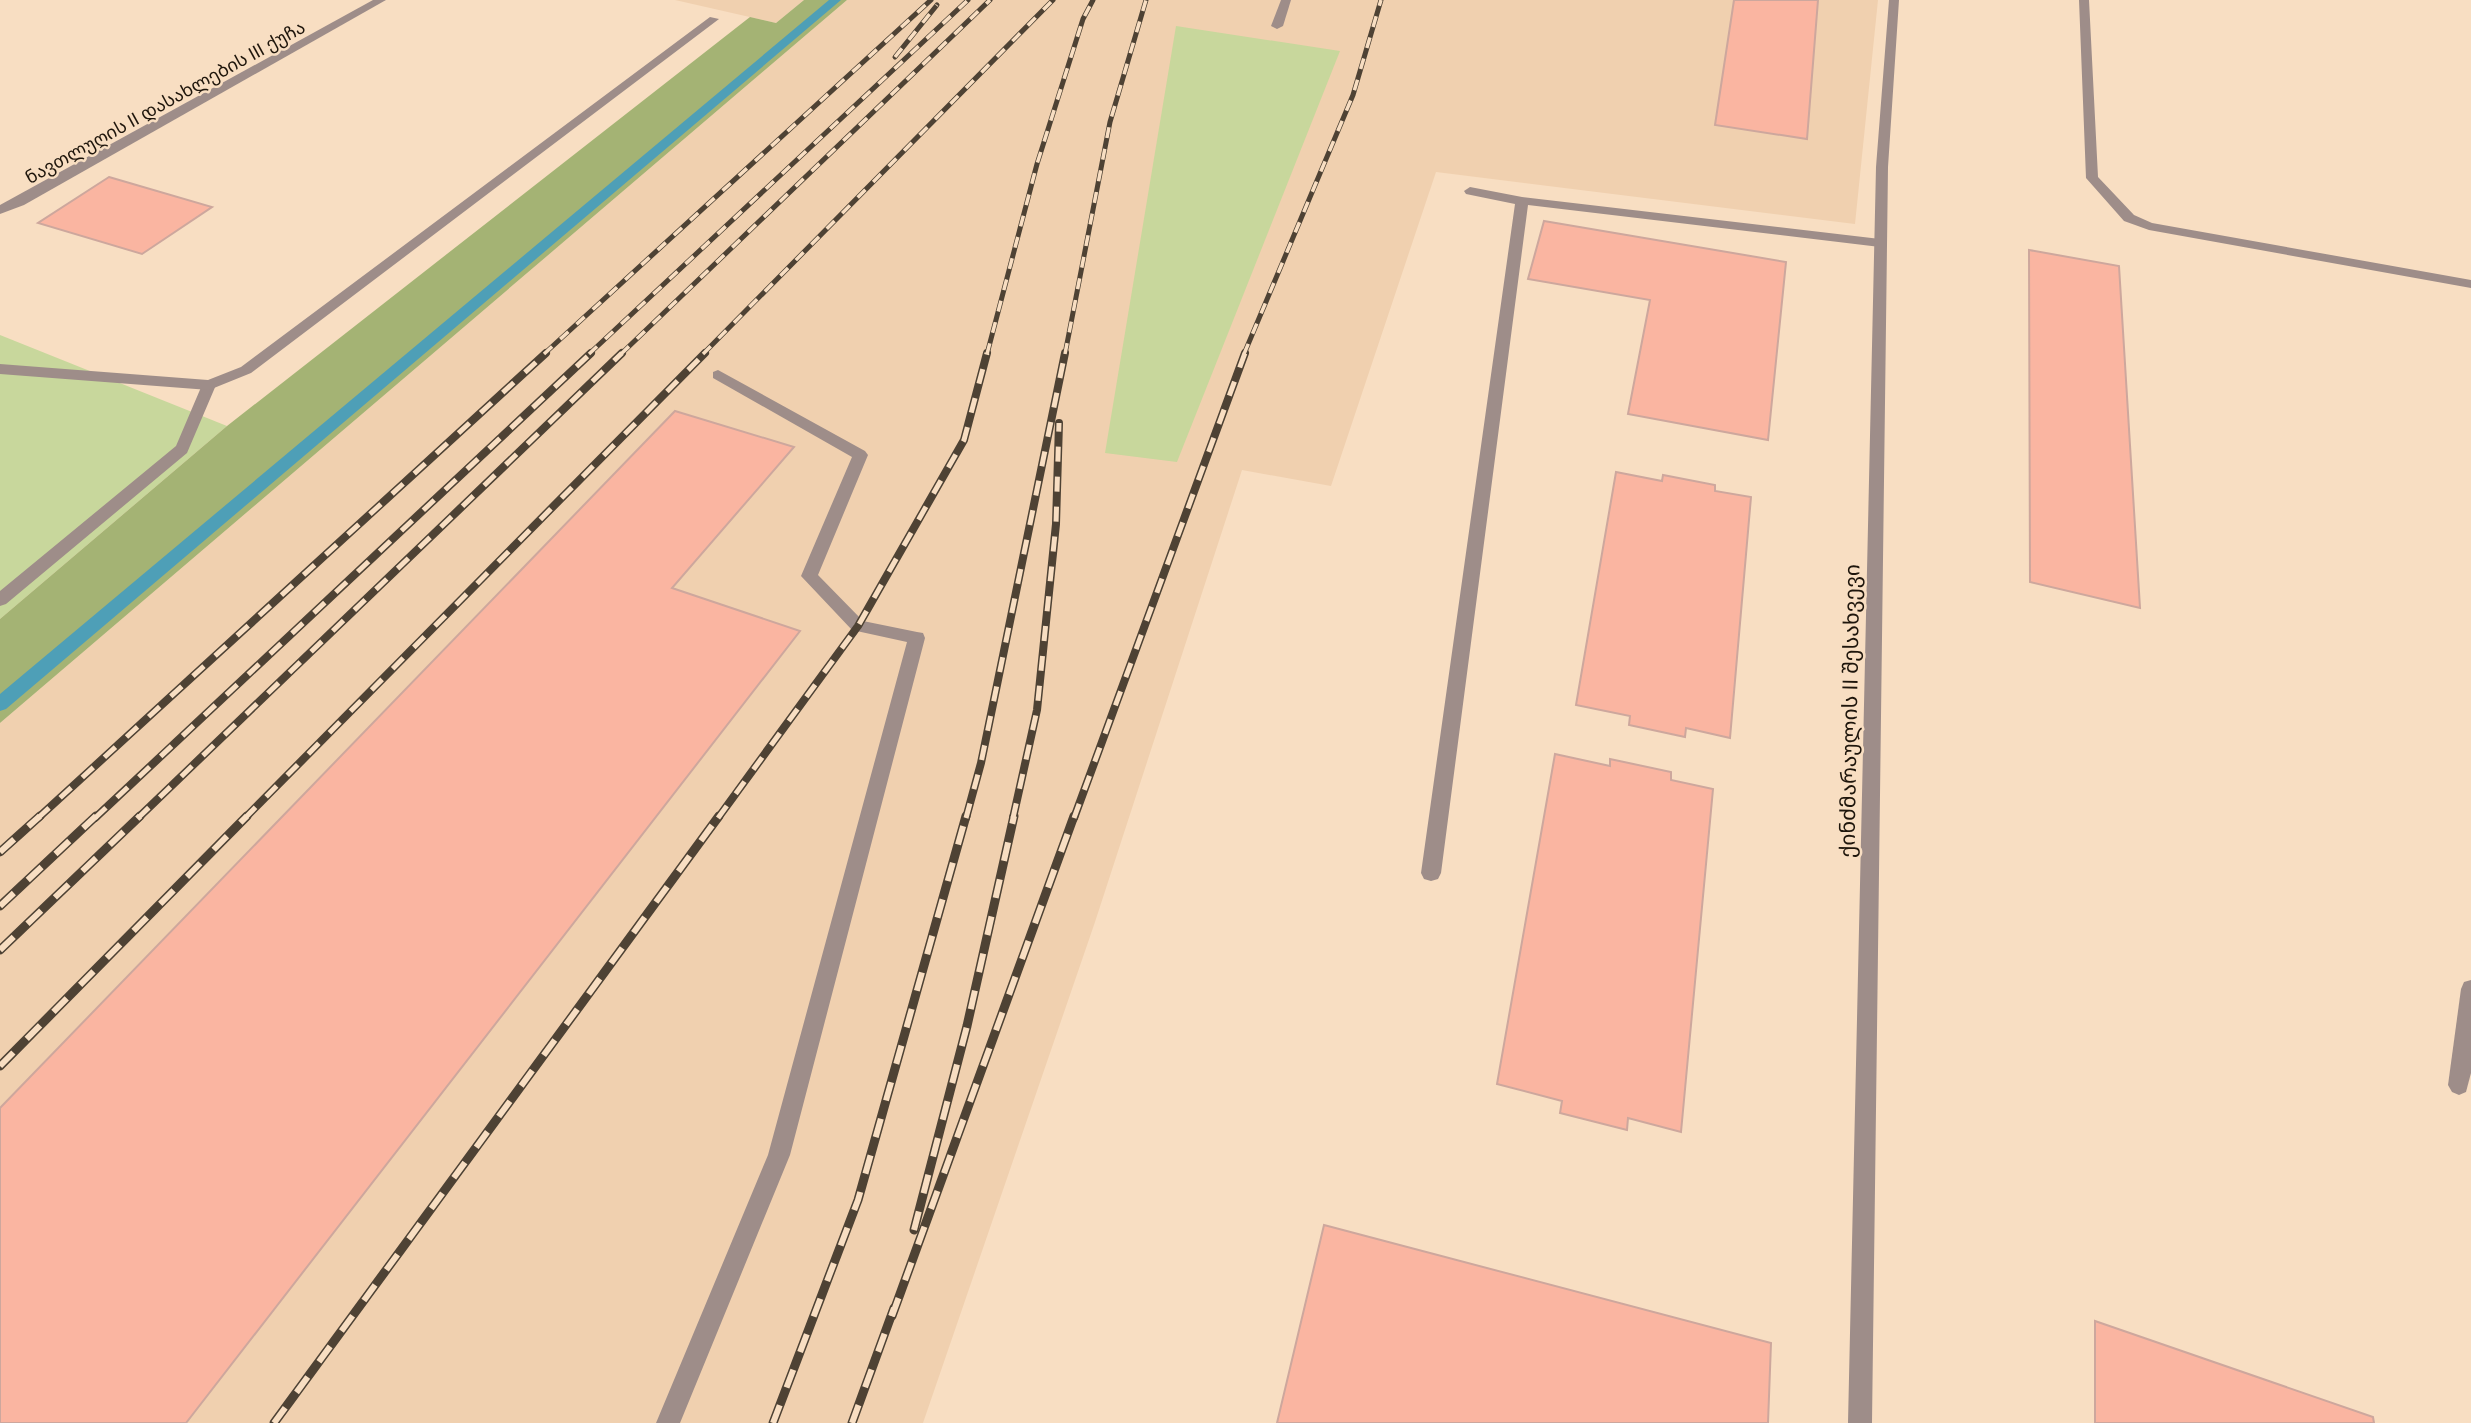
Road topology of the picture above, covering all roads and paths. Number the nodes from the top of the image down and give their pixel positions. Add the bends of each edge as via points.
1 (381, 0) edge
2 (1286, 0) edge
3 (1894, 0) edge
4 (2084, 0) edge
5 (714, 19) dead end
6 (1276, 26) dead end
7 (1470, 191) dead end
8 (1522, 201) junction
9 (0, 210) edge
10 (1881, 243) junction
11 (2471, 284) edge
12 (0, 369) edge
13 (718, 375) dead end
14 (209, 385) junction
15 (0, 600) edge
16 (1431, 873) dead end
17 (2471, 989) edge
18 (2459, 1085) dead end
19 (668, 1423) edge
20 (1860, 1423) edge

1 - 9 street, ნავთლუღის II დასახლების III ქუჩა
2 - 6 street
3 - 10 street, ქინძმარაულის II შესახვევი
4 - 11 street via 2092,178 2129,218 2149,226
5 - 14 street via 246,370
7 - 8 street
8 - 10 street
8 - 16 street
10 - 20 street, ქინძმარაულის II შესახვევი
12 - 14 street
13 - 19 street via 860,455 809,576 859,626 917,638 779,1155
14 - 15 street via 182,449
17 - 18 street

